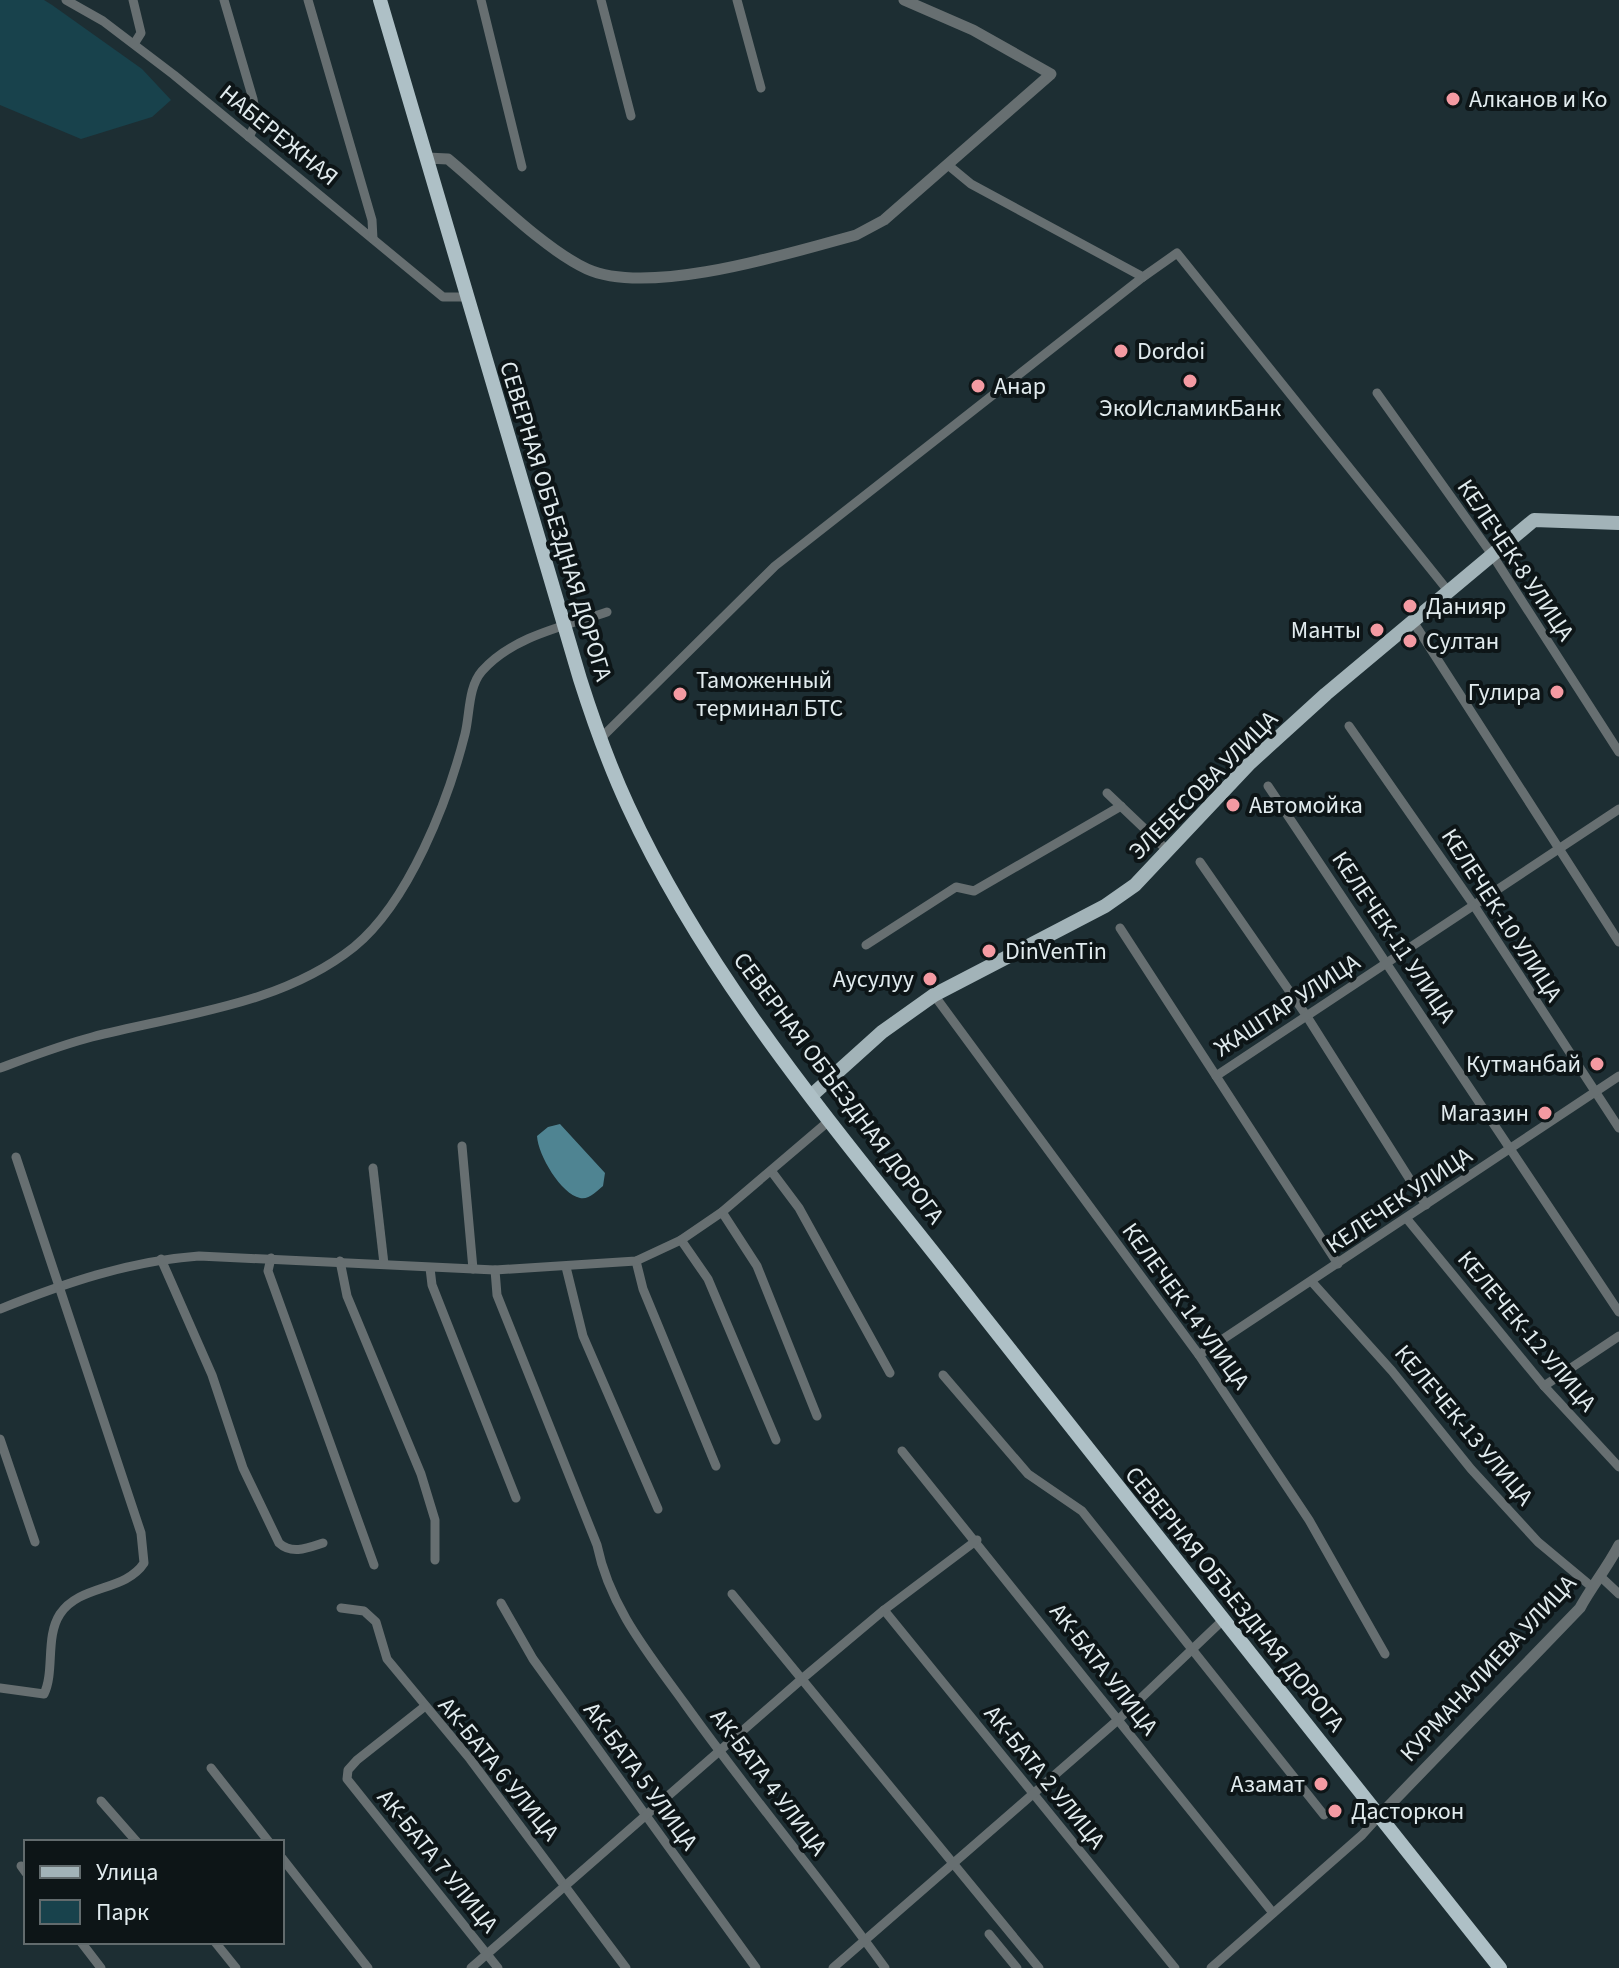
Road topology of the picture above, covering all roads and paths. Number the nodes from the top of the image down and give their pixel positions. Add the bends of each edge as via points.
1 (66, 0) edge
2 (133, 0) edge
3 (224, 0) edge
4 (308, 0) edge
5 (380, 0) edge
6 (481, 0) edge
7 (601, 0) edge
8 (737, 0) edge
9 (904, 0) edge
10 (134, 44) junction
11 (761, 88) dead end
12 (631, 116) dead end
13 (249, 137) junction
14 (427, 158) junction
15 (948, 165) junction
16 (522, 167) dead end
17 (373, 239) junction
18 (1143, 277) junction
19 (465, 297) junction
20 (1377, 393) dead end
21 (1619, 523) edge
22 (1493, 556) junction
23 (1449, 592) junction
24 (607, 612) dead end
25 (1414, 623) junction
26 (1349, 726) dead end
27 (600, 739) junction
28 (1619, 752) edge
29 (1268, 786) dead end
30 (1107, 793) dead end
31 (1121, 806) junction
32 (1619, 809) edge
33 (1558, 848) junction
34 (1168, 851) junction
35 (1200, 862) dead end
36 (1473, 904) junction
37 (1120, 928) dead end
38 (1619, 942) edge
39 (866, 945) dead end
40 (1388, 962) junction
41 (934, 995) junction
42 (1306, 1015) junction
43 (0, 1068) edge
44 (1216, 1076) junction
45 (1619, 1076) edge
46 (1594, 1093) junction
47 (812, 1095) junction
48 (830, 1120) junction
49 (1619, 1128) edge
50 (462, 1146) dead end
51 (1512, 1149) junction
52 (16, 1157) dead end
53 (373, 1168) dead end
54 (772, 1172) junction
55 (1426, 1205) junction
56 (722, 1212) junction
57 (1407, 1219) junction
58 (681, 1240) junction
59 (271, 1258) junction
60 (161, 1259) junction
61 (340, 1261) junction
62 (636, 1261) junction
63 (384, 1264) junction
64 (1338, 1264) junction
65 (566, 1267) junction
66 (430, 1268) junction
67 (473, 1269) junction
68 (495, 1270) junction
69 (1312, 1282) junction
70 (60, 1286) junction
71 (0, 1309) edge
72 (1619, 1312) edge
73 (1619, 1336) edge
74 (1199, 1355) junction
75 (890, 1373) dead end
76 (943, 1375) dead end
77 (1544, 1386) junction
78 (817, 1416) dead end
79 (0, 1439) edge
80 (776, 1440) dead end
81 (902, 1451) dead end
82 (716, 1466) dead end
83 (1619, 1467) edge
84 (516, 1498) dead end
85 (658, 1509) dead end
86 (977, 1540) junction
87 (35, 1542) dead end
88 (323, 1543) dead end
89 (1619, 1545) edge
90 (435, 1560) dead end
91 (374, 1565) dead end
92 (1597, 1582) junction
93 (732, 1594) dead end
94 (1619, 1594) edge
95 (501, 1603) dead end
96 (341, 1608) dead end
97 (884, 1610) junction
98 (1223, 1620) junction
99 (1191, 1651) junction
100 (1385, 1654) dead end
101 (803, 1678) junction
102 (0, 1688) edge
103 (424, 1707) junction
104 (1119, 1719) junction
105 (718, 1751) junction
106 (211, 1768) dead end
107 (1033, 1793) junction
108 (101, 1801) dead end
109 (1381, 1814) junction
110 (1324, 1815) dead end
111 (645, 1818) junction
112 (135, 1840) edge
113 (267, 1840) edge
114 (284, 1861) edge
115 (954, 1863) junction
116 (566, 1886) junction
117 (1273, 1913) junction
118 (989, 1934) dead end
119 (865, 1941) junction
120 (83, 1944) edge
121 (217, 1944) edge
122 (487, 1955) junction
123 (101, 1968) edge
124 (236, 1968) edge
125 (368, 1968) edge
126 (471, 1968) edge
127 (498, 1968) edge
128 (626, 1968) edge
129 (756, 1968) edge
130 (833, 1968) edge
131 (885, 1968) edge
132 (1017, 1968) edge
133 (1039, 1968) edge
134 (1175, 1968) edge
135 (1211, 1968) edge
136 (1500, 1968) edge

1 - 10 street, НАБЕРЕЖНАЯ
2 - 10 street via 141,33
3 - 13 street via 253,99 257,121
4 - 17 street via 372,220
5 - 14 highway, СЕВЕРНАЯ ОБЪЕЗДНАЯ ДОРОГА
6 - 16 street
7 - 12 street
8 - 11 street
9 - 15 street via 973,30 1051,74
10 - 13 street, НАБЕРЕЖНАЯ
13 - 17 street, НАБЕРЕЖНАЯ
14 - 15 street via 448,159 587,269 623,279 657,280 856,235 884,220
14 - 19 highway, СЕВЕРНАЯ ОБЪЕЗДНАЯ ДОРОГА
15 - 18 street via 971,184
17 - 19 street, НАБЕРЕЖНАЯ via 443,297
18 - 23 street via 1177,253
18 - 27 street via 775,566
19 - 27 highway, СЕВЕРНАЯ ОБЪЕЗДНАЯ ДОРОГА
20 - 22 street, КЕЛЕЧЕК-8 УЛИЦА
21 - 22 main road, ЭЛЕБЕСОВА УЛИЦА via 1534,520
22 - 23 main road, ЭЛЕБЕСОВА УЛИЦА
22 - 28 street, КЕЛЕЧЕК-8 УЛИЦА
23 - 25 main road, ЭЛЕБЕСОВА УЛИЦА
24 - 43 street via 527,639 480,672 438,819 401,891 357,945 323,970 277,991 89,1037
25 - 33 street
25 - 34 main road, ЭЛЕБЕСОВА УЛИЦА via 1250,763
26 - 36 street, КЕЛЕЧЕК-10 УЛИЦА
27 - 47 highway, СЕВЕРНАЯ ОБЪЕЗДНАЯ ДОРОГА via 660,870 741,1000
29 - 40 street, КЕЛЕЧЕК-11 УЛИЦА
30 - 31 street
31 - 34 street
31 - 39 street via 974,891 956,887
32 - 33 street, ЖАШТАР УЛИЦА
33 - 36 street, ЖАШТАР УЛИЦА
33 - 38 street
34 - 41 main road, ЭЛЕБЕСОВА УЛИЦА via 1105,906
35 - 42 street
36 - 40 street, ЖАШТАР УЛИЦА
36 - 46 street, КЕЛЕЧЕК-10 УЛИЦА
37 - 44 street
40 - 42 street, ЖАШТАР УЛИЦА
40 - 51 street, КЕЛЕЧЕК-11 УЛИЦА
41 - 47 main road, ЭЛЕБЕСОВА УЛИЦА via 882,1032
41 - 74 street, КЕЛЕЧЕК 14 УЛИЦА
42 - 44 street, ЖАШТАР УЛИЦА
42 - 55 street
44 - 64 street
45 - 46 street, КЕЛЕЧЕК УЛИЦА
46 - 49 street, КЕЛЕЧЕК-10 УЛИЦА
46 - 51 street, КЕЛЕЧЕК УЛИЦА
47 - 48 highway, СЕВЕРНАЯ ОБЪЕЗДНАЯ ДОРОГА
48 - 54 street
48 - 98 highway, СЕВЕРНАЯ ОБЪЕЗДНАЯ ДОРОГА
50 - 67 street
51 - 55 street, КЕЛЕЧЕК УЛИЦА
51 - 72 street, КЕЛЕЧЕК-11 УЛИЦА
52 - 70 street
53 - 63 street
54 - 56 street
54 - 75 street via 799,1208
55 - 57 street, КЕЛЕЧЕК УЛИЦА
56 - 58 street
56 - 78 street via 757,1266
57 - 64 street, КЕЛЕЧЕК УЛИЦА
57 - 77 street, КЕЛЕЧЕК-12 УЛИЦА
58 - 62 street
58 - 80 street via 708,1279
59 - 60 street
59 - 61 street
59 - 91 street via 268,1271
60 - 70 street
60 - 88 street via 212,1375 243,1468 279,1543 302,1550
61 - 63 street
61 - 90 street via 347,1296 421,1474 435,1520
62 - 65 street
62 - 82 street
63 - 66 street
64 - 69 street, КЕЛЕЧЕК УЛИЦА
65 - 68 street
65 - 85 street via 583,1336
66 - 67 street
66 - 84 street via 432,1285
67 - 68 street
68 - 105 street, АК-БАТА 4 УЛИЦА via 497,1295 597,1545 604,1576 624,1618
69 - 74 street, КЕЛЕЧЕК УЛИЦА
69 - 92 street, КЕЛЕЧЕК-13 УЛИЦА via 1538,1542
70 - 71 street
70 - 102 street via 141,1533 144,1563 129,1578 70,1601 58,1617 44,1694
73 - 77 street
74 - 100 street, КЕЛЕЧЕК 14 УЛИЦА via 1309,1520
76 - 99 street via 1028,1474 1082,1511
77 - 83 street, КЕЛЕЧЕК-12 УЛИЦА
79 - 87 street
81 - 86 street, АК-БАТА УЛИЦА
86 - 97 street
86 - 104 street, АК-БАТА УЛИЦА
89 - 92 street, КУРМАНАЛИЕВА УЛИЦА
92 - 94 street, КЕЛЕЧЕК-13 УЛИЦА
92 - 109 street, КУРМАНАЛИЕВА УЛИЦА via 1580,1608
93 - 101 street
95 - 111 street, АК-БАТА 5 УЛИЦА via 533,1659
96 - 103 street, АК-БАТА 6 УЛИЦА via 364,1611 376,1622 387,1659
97 - 101 street
97 - 107 street, АК-БАТА 2 УЛИЦА
98 - 99 street
98 - 109 highway, СЕВЕРНАЯ ОБЪЕЗДНАЯ ДОРОГА
99 - 104 street
99 - 110 street
101 - 105 street
101 - 115 street
103 - 116 street, АК-БАТА 6 УЛИЦА
103 - 122 street, АК-БАТА 7 УЛИЦА via 357,1760 347,1779
104 - 107 street
104 - 117 street, АК-БАТА УЛИЦА
105 - 111 street
105 - 119 street, АК-БАТА 4 УЛИЦА
106 - 113 street
107 - 115 street
107 - 134 street, АК-БАТА 2 УЛИЦА
108 - 112 street
109 - 117 street
109 - 136 highway, СЕВЕРНАЯ ОБЪЕЗДНАЯ ДОРОГА
111 - 116 street
111 - 129 street, АК-БАТА 5 УЛИЦА
114 - 125 street
115 - 119 street
115 - 133 street
116 - 122 street
116 - 128 street, АК-БАТА 6 УЛИЦА
117 - 135 street
118 - 132 street
119 - 130 street
119 - 131 street, АК-БАТА 4 УЛИЦА
120 - 123 street
121 - 124 street
122 - 126 street
122 - 127 street, АК-БАТА 7 УЛИЦА

